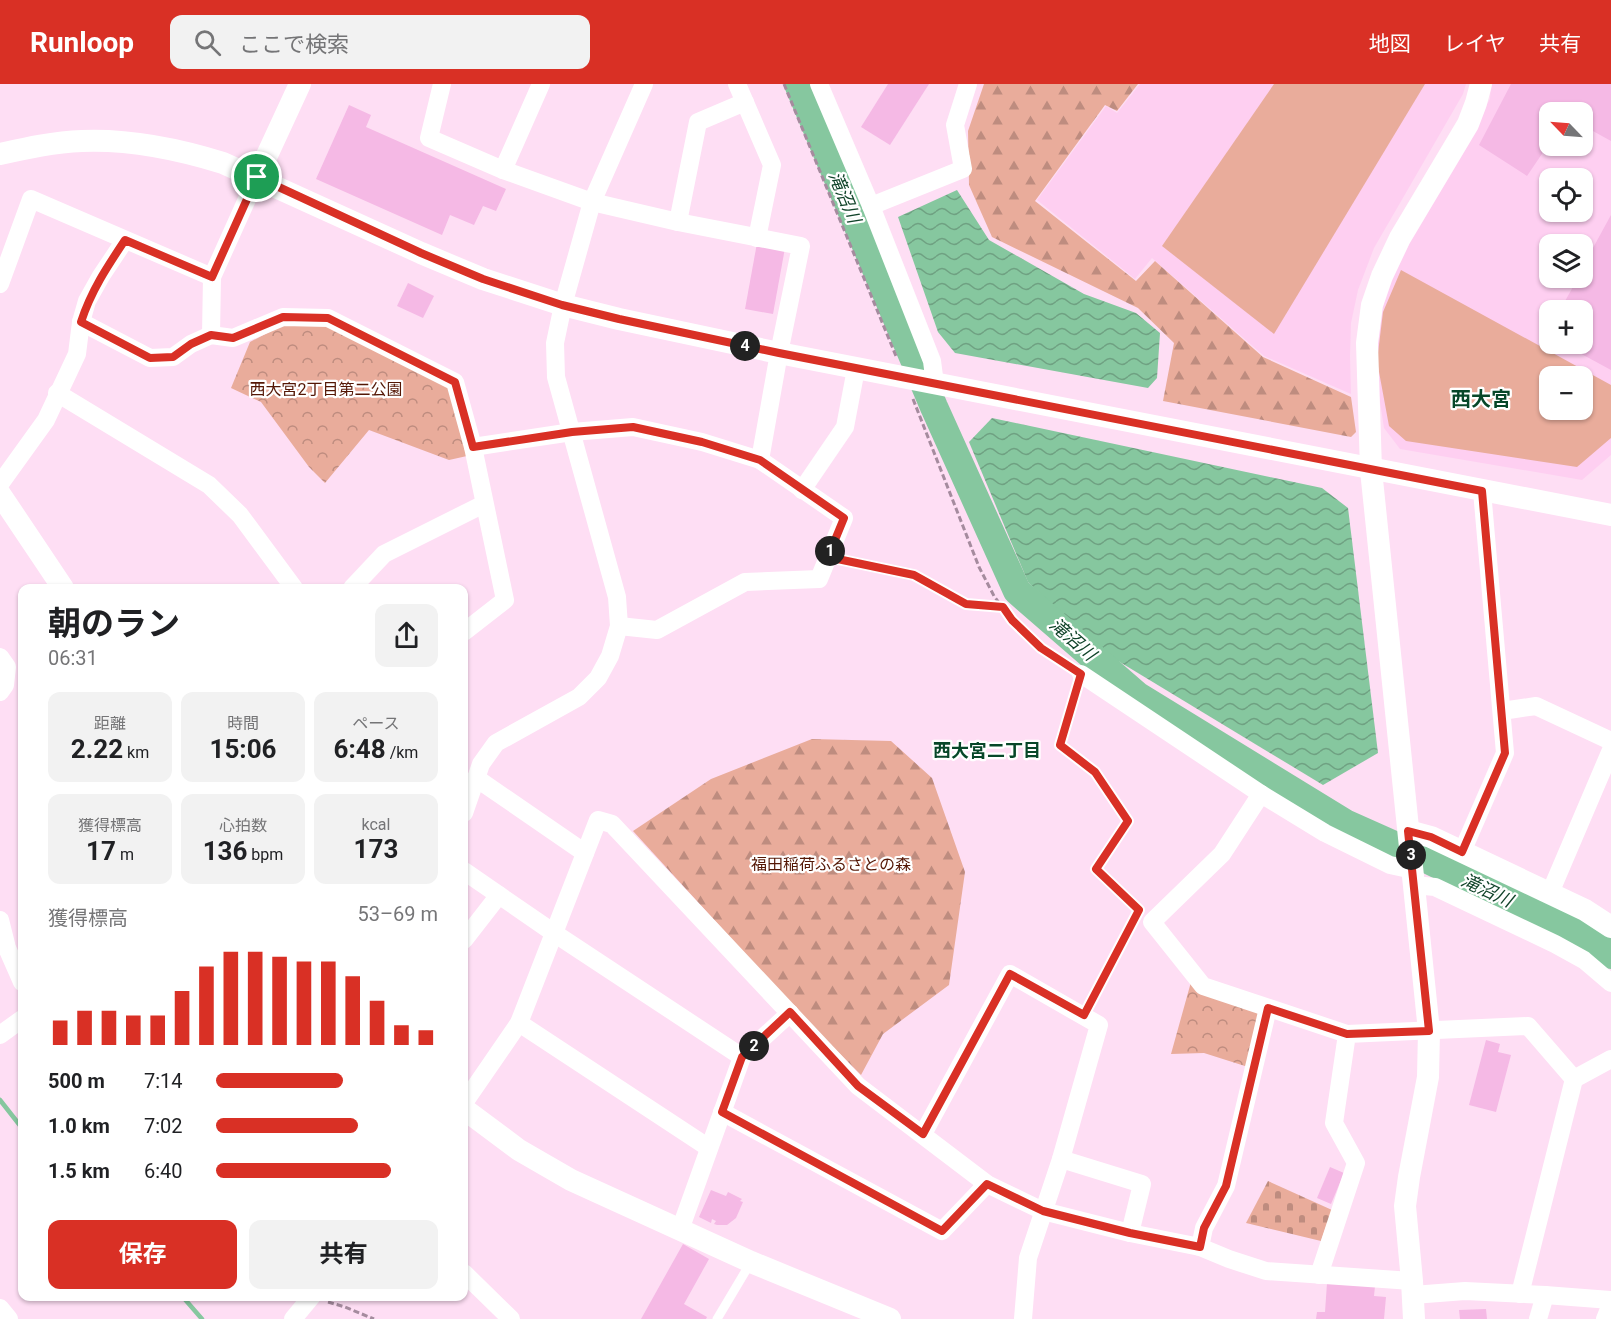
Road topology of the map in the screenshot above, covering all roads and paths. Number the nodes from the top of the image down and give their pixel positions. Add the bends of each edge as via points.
1 (300, 84) edge
2 (442, 84) edge
3 (541, 84) edge
4 (644, 84) edge
5 (737, 84) edge
6 (784, 84) edge
7 (819, 84) edge
8 (968, 84) edge
9 (1481, 84) edge
10 (745, 102) junction
11 (0, 154) edge
12 (503, 170) junction
13 (257, 177) junction
14 (592, 202) junction
15 (871, 206) junction
16 (678, 222) junction
17 (757, 238) junction
18 (125, 240) junction
19 (212, 277) junction
20 (0, 284) edge
21 (562, 305) junction
22 (81, 322) junction
23 (211, 335) junction
24 (779, 353) junction
25 (856, 369) junction
26 (921, 381) junction
27 (57, 393) junction
28 (572, 432) junction
29 (473, 447) junction
30 (760, 460) junction
31 (1371, 470) junction
32 (802, 490) junction
33 (1482, 491) junction
34 (1, 496) edge
35 (484, 504) junction
36 (1611, 515) edge
37 (828, 557) junction
38 (60, 584) edge
39 (291, 584) edge
40 (356, 584) edge
41 (1003, 607) junction
42 (619, 626) junction
43 (468, 629) edge
44 (0, 657) edge
45 (1081, 674) junction
46 (0, 692) edge
47 (1502, 711) junction
48 (1611, 741) edge
49 (1611, 750) edge
50 (476, 778) junction
51 (1261, 794) junction
52 (468, 800) edge
53 (1409, 834) junction
54 (1462, 852) junction
55 (585, 853) junction
56 (1413, 873) junction
57 (468, 874) edge
58 (1550, 893) junction
59 (499, 895) junction
60 (1145, 916) junction
61 (0, 920) edge
62 (1611, 927) edge
63 (554, 933) junction
64 (468, 935) edge
65 (18, 973) edge
66 (1611, 983) edge
67 (1268, 1008) junction
68 (790, 1012) junction
69 (1084, 1015) junction
70 (18, 1022) edge
71 (519, 1023) junction
72 (1429, 1031) junction
73 (1347, 1034) junction
74 (0, 1035) edge
75 (742, 1057) junction
76 (1611, 1059) edge
77 (1574, 1079) junction
78 (468, 1097) edge
79 (468, 1112) edge
80 (722, 1112) junction
81 (923, 1134) junction
82 (709, 1148) junction
83 (1061, 1159) junction
84 (987, 1184) junction
85 (1043, 1211) junction
86 (680, 1230) junction
87 (1130, 1233) junction
88 (1200, 1247) junction
89 (751, 1262) junction
90 (1319, 1275) junction
91 (468, 1277) edge
92 (1413, 1288) junction
93 (1520, 1294) junction
94 (1545, 1295) junction
95 (308, 1301) edge
96 (328, 1301) edge
97 (1611, 1302) edge
98 (0, 1308) edge
99 (9, 1319) edge
100 (293, 1319) edge
101 (375, 1319) edge
102 (510, 1319) edge
103 (717, 1319) edge
104 (890, 1319) edge
105 (1023, 1319) edge
106 (1414, 1319) edge
107 (1538, 1319) edge
108 (1605, 1319) edge

1 - 13 street
2 - 12 street via 429,138
3 - 12 street
4 - 14 street
5 - 10 street
6 - 26 path
7 - 15 street
8 - 15 street via 955,125 963,169
9 - 31 street via 1468,124 1400,238 1372,305 1367,343
10 - 16 street via 698,122
10 - 17 street via 772,165
11 - 13 street via 39,145 128,142 196,154
12 - 14 street
13 - 19 street
13 - 21 street via 462,271
14 - 16 street
14 - 21 street
15 - 26 street via 932,361
16 - 17 street
17 - 24 street via 801,246
18 - 19 street
18 - 20 street via 31,199
18 - 22 street via 87,301
19 - 23 street
21 - 24 street
21 - 28 street via 555,343 556,377
22 - 23 street via 150,358 173,357
22 - 27 street via 77,354
23 - 29 street via 233,338 283,317 328,318 455,382
24 - 25 street
24 - 30 street
25 - 26 street
25 - 32 street via 845,427
26 - 31 street
26 - 41 path via 979,567
27 - 34 street via 46,420
27 - 39 street via 209,485 240,515
28 - 29 street
28 - 30 street via 633,427
28 - 42 street via 617,597
29 - 35 street
30 - 32 street
31 - 33 street
31 - 53 street
32 - 37 street via 844,518
33 - 36 street
33 - 47 street
34 - 38 street
35 - 40 street via 384,554
35 - 43 street via 505,600
37 - 41 path via 914,575 966,604
37 - 42 street via 819,579 745,582 657,630
41 - 45 path via 1041,648
42 - 50 street via 598,678 579,697 496,743
44 - 46 street via 7,667
45 - 51 street
45 - 60 path via 1060,745 1095,772 1128,821 1096,869
47 - 48 street via 1536,706
47 - 54 street via 1505,753
49 - 58 street
50 - 52 street
50 - 55 street
51 - 56 street via 1325,833
51 - 60 street via 1222,854
53 - 54 street via 1431,837
53 - 56 street
54 - 58 street
55 - 63 street
55 - 68 street via 598,819 612,824
56 - 66 street via 1584,960
56 - 72 street
57 - 59 street
58 - 62 street
59 - 63 street
59 - 64 street
60 - 67 street via 1203,986
60 - 69 path
61 - 65 street
63 - 71 street
63 - 75 street
67 - 73 street
67 - 88 street via 1226,1186 1204,1228
68 - 75 street
68 - 81 street via 858,1086
69 - 81 street via 1010,974
69 - 83 street via 1100,1025
70 - 74 street
71 - 78 street
71 - 82 street
72 - 73 street
72 - 77 street via 1528,1026
72 - 92 street via 1428,1077 1405,1206
73 - 90 street via 1334,1123 1356,1163
75 - 80 street
76 - 77 street
77 - 93 street
79 - 86 street via 548,1168
80 - 82 street
80 - 84 street via 942,1231
81 - 84 street
82 - 86 street
83 - 85 street
83 - 87 street via 1142,1184
84 - 85 street
85 - 87 street
85 - 105 street via 1028,1258
86 - 89 street
87 - 88 street
88 - 90 street via 1266,1271
89 - 103 lane
89 - 104 street
90 - 92 street
91 - 102 street
92 - 93 street
92 - 106 street
93 - 94 street
94 - 97 street
94 - 107 street
95 - 100 street
96 - 101 path
97 - 108 street
98 - 99 street

